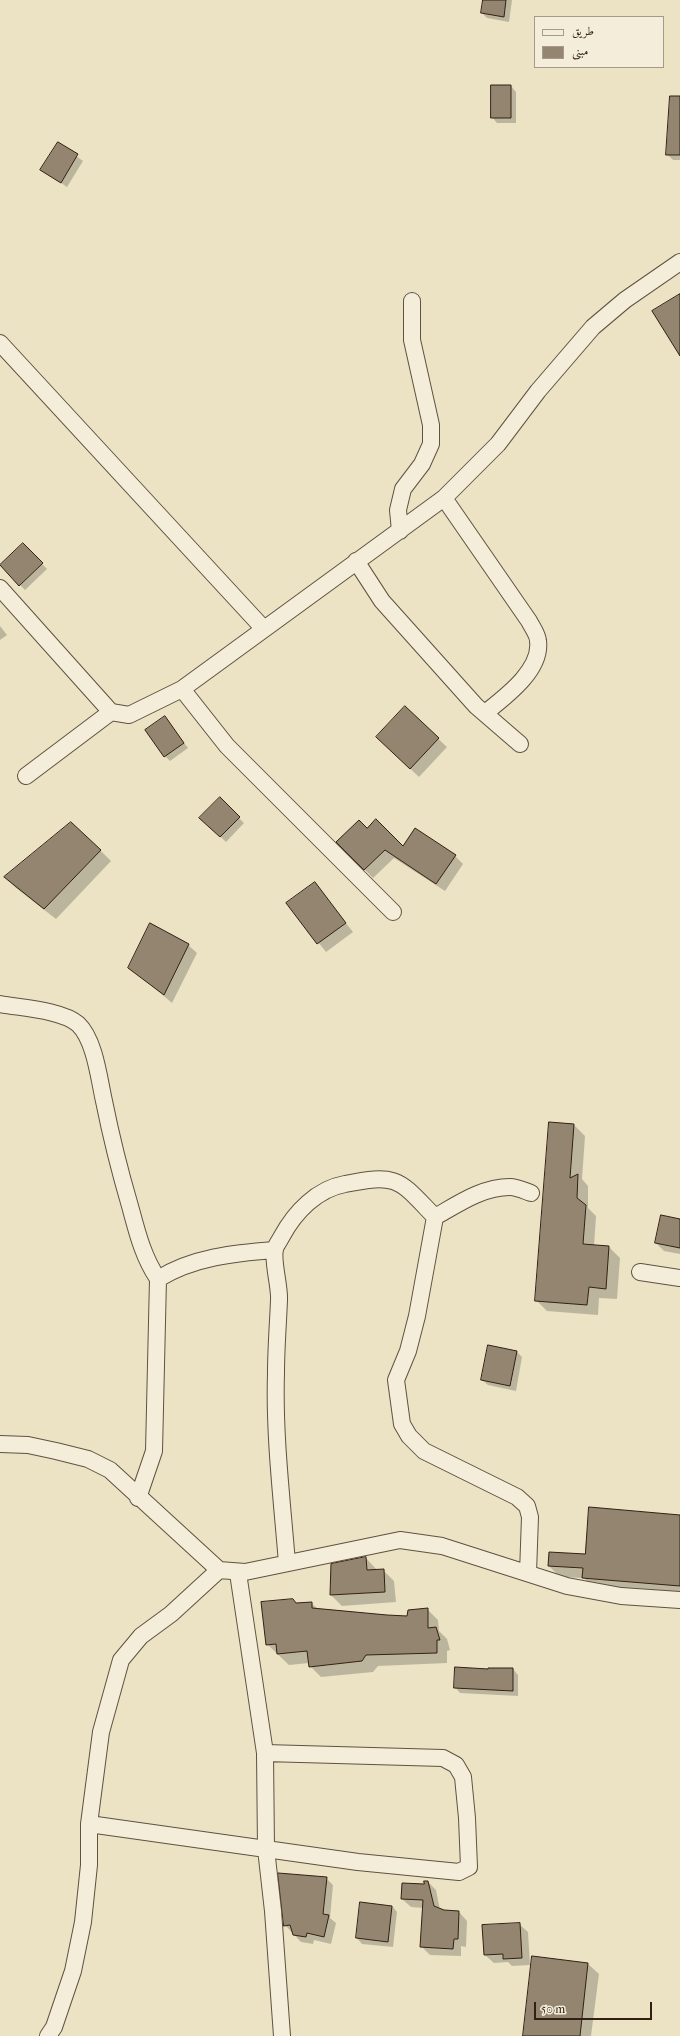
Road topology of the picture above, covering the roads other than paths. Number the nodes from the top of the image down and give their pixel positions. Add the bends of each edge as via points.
1 (680, 262) edge
2 (412, 301) dead end
3 (0, 343) edge
4 (444, 498) junction
5 (400, 531) junction
6 (356, 561) junction
7 (0, 588) edge
8 (264, 630) junction
9 (182, 689) junction
10 (111, 712) junction
11 (485, 713) junction
12 (520, 744) dead end
13 (26, 776) dead end
14 (393, 912) dead end
15 (0, 1004) edge
16 (531, 1193) dead end
17 (435, 1218) junction
18 (275, 1250) junction
19 (640, 1272) dead end
20 (680, 1278) edge
21 (158, 1279) junction
22 (0, 1444) edge
23 (138, 1498) junction
24 (287, 1563) junction
25 (218, 1570) junction
26 (238, 1573) junction
27 (528, 1573) junction
28 (680, 1600) edge
29 (265, 1754) junction
30 (89, 1824) junction
31 (266, 1849) junction
32 (48, 2036) edge
33 (282, 2036) edge

1 - 4 street via 625,300 594,327 538,391 498,444
2 - 5 street via 412,340 430,425 431,444 422,464 403,489 398,510
3 - 8 street
4 - 5 street
4 - 11 street via 529,621 538,640 537,655 528,673
5 - 6 street
6 - 8 street
6 - 11 street via 382,601
7 - 10 street
8 - 9 street
9 - 10 street via 129,715
9 - 14 street via 227,746
10 - 13 street
11 - 12 street
15 - 21 street via 58,1014 78,1024 87,1035 133,1219 147,1264
16 - 17 street via 511,1187 495,1190 472,1196
17 - 18 street via 400,1182 388,1179 342,1184 322,1192 306,1204 289,1223
17 - 27 street via 415,1323 408,1351 396,1380 402,1424 409,1436 424,1451 517,1497 527,1506 530,1516
18 - 21 street via 232,1253 182,1267
18 - 24 street via 279,1298 277,1432
19 - 20 street
21 - 23 street via 154,1451
22 - 23 street via 28,1445 88,1459 110,1470
23 - 25 street via 167,1521
24 - 26 street
24 - 27 street via 400,1540 442,1546
25 - 26 street
25 - 30 street via 171,1614 141,1636 121,1660 101,1732
26 - 29 street
27 - 28 street via 567,1586 621,1596
29 - 31 street
29 - 31 street via 443,1758 456,1765 463,1777 470,1862 469,1867 459,1872 358,1862
30 - 31 street
30 - 32 street via 89,1865 83,1922 73,1971 54,2026
31 - 33 street

